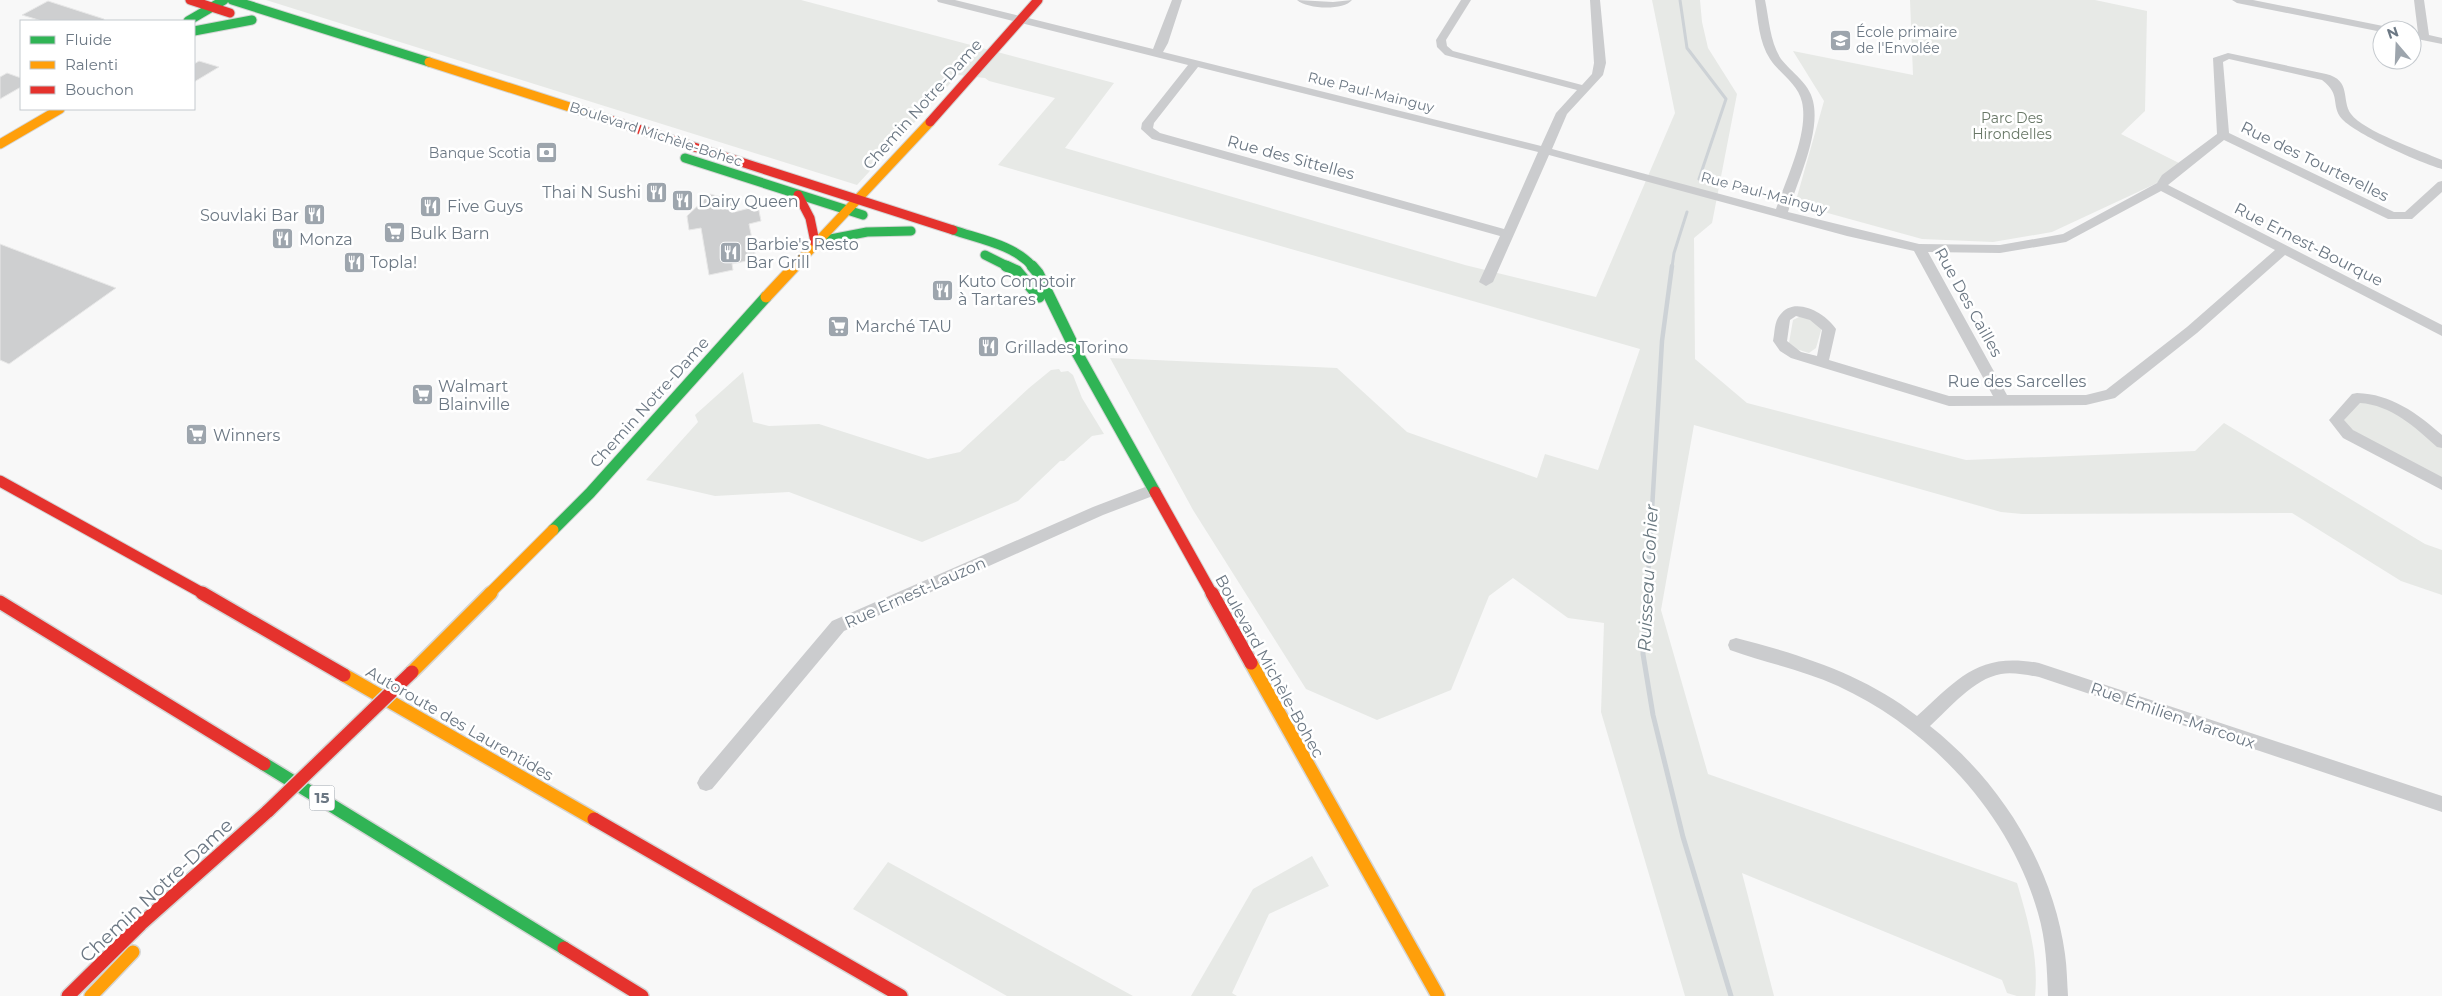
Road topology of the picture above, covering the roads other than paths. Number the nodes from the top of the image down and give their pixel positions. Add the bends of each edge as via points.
1 (190, 0) edge
2 (942, 0) edge
3 (1038, 0) edge
4 (1177, 0) edge
5 (1302, 0) edge
6 (1347, 0) edge
7 (1466, 0) edge
8 (1595, 0) edge
9 (1760, 0) edge
10 (2236, 0) edge
11 (2299, 0) edge
12 (2418, 0) edge
13 (234, 1) edge
14 (219, 6) edge
15 (2300, 13) junction
16 (190, 20) edge
17 (1020, 20) junction
18 (2372, 27) edge
19 (195, 29) edge
20 (195, 30) edge
21 (2424, 37) joint
22 (2442, 41) edge
23 (1156, 54) junction
24 (1195, 63) junction
25 (1584, 89) junction
26 (36, 110) edge
27 (58, 110) edge
28 (0, 131) edge
29 (2223, 135) junction
30 (0, 144) edge
31 (1546, 151) junction
32 (671, 154) dead end
33 (2442, 165) edge
34 (2442, 185) edge
35 (2161, 186) junction
36 (798, 195) junction
37 (857, 199) junction
38 (846, 210) junction
39 (1781, 213) junction
40 (1507, 234) junction
41 (815, 242) junction
42 (1919, 248) junction
43 (2284, 249) junction
44 (972, 251) dead end
45 (1486, 282) dead end
46 (2442, 331) edge
47 (1076, 351) junction
48 (1822, 363) dead end
49 (2003, 400) junction
50 (2442, 443) edge
51 (0, 481) edge
52 (2442, 484) edge
53 (1153, 490) junction
54 (0, 602) edge
55 (1736, 645) dead end
56 (1918, 726) junction
57 (706, 783) dead end
58 (2442, 804) edge
59 (268, 811) junction
60 (158, 925) dead end
61 (141, 944) dead end
62 (68, 996) edge
63 (91, 996) edge
64 (642, 996) edge
65 (901, 996) edge
66 (1438, 996) edge
67 (2058, 996) edge

1 - 14 main road
2 - 17 street, Rue Paul-Mainguy
3 - 17 main road, Chemin Notre-Dame
4 - 23 street via 1163,43
5 - 6 street via 1333,5
7 - 25 street via 1441,40 1442,47 1449,53
8 - 25 street via 1600,63 1597,75
9 - 39 street via 1770,48 1808,99 1810,110 1808,128
10 - 15 street
11 - 15 street
12 - 21 street
13 - 14 main road
13 - 37 main road, Boulevard Michèle-Bohec
14 - 16 main road
14 - 19 main road
14 - 20 main road via 256,21
15 - 18 street
17 - 23 street, Rue Paul-Mainguy
17 - 37 main road, Chemin Notre-Dame
21 - 22 street
23 - 24 street, Rue Paul-Mainguy
24 - 31 street, Rue Paul-Mainguy
24 - 40 street, Rue des Sittelles via 1148,123 1148,129 1156,136
25 - 31 street via 1562,113
26 - 28 main road
27 - 30 main road
29 - 33 street via 2217,60 2228,56 2326,77 2339,86 2346,116 2361,127
29 - 34 street, Rue des Tourterelles via 2392,216 2408,216
29 - 35 street, Rue Paul-Mainguy via 2165,179
31 - 39 street, Rue Paul-Mainguy
31 - 40 street
32 - 36 main road, Boulevard Michèle-Bohec
35 - 42 street, Rue Paul-Mainguy via 2066,238 2000,249
35 - 43 street, Rue Ernest-Bourque
36 - 38 main road, Boulevard Michèle-Bohec
36 - 41 main road via 810,218
37 - 38 main road, Chemin Notre-Dame
37 - 47 main road, Boulevard Michèle-Bohec via 991,242 1020,256 1041,276
38 - 41 main road, Chemin Notre-Dame
38 - 41 main road, Boulevard Michèle-Bohec via 916,232 868,232
39 - 42 street, Rue Paul-Mainguy
40 - 45 street
41 - 59 main road, Chemin Notre-Dame, bridge via 590,493
42 - 49 street, Rue Des Cailles
43 - 46 street, Rue Ernest-Bourque
43 - 49 street, Rue des Sarcelles via 2192,330 2110,394 2086,400
44 - 47 main road, Boulevard Michèle-Bohec via 1005,264 1022,276
47 - 53 main road, Boulevard Michèle-Bohec
48 - 49 street, Rue des Sarcelles via 1949,401
50 - 52 street via 2412,416 2371,397 2357,398 2336,420 2348,434
51 - 65 main road, Autoroute des Laurentides via 166,572
53 - 57 street, Rue Ernest-Lauzon via 1098,511 838,626
53 - 66 main road, Boulevard Michèle-Bohec
54 - 64 main road, 15
55 - 56 street via 1833,677 1886,704
56 - 58 street, Rue Émilien-Marcoux via 1979,675 2000,667 2024,667
56 - 67 street via 1976,783 2022,849 2038,884 2052,929
59 - 60 main road, Chemin Notre-Dame
59 - 62 main road, Chemin Notre-Dame via 141,924
61 - 63 main road, Chemin Notre-Dame

